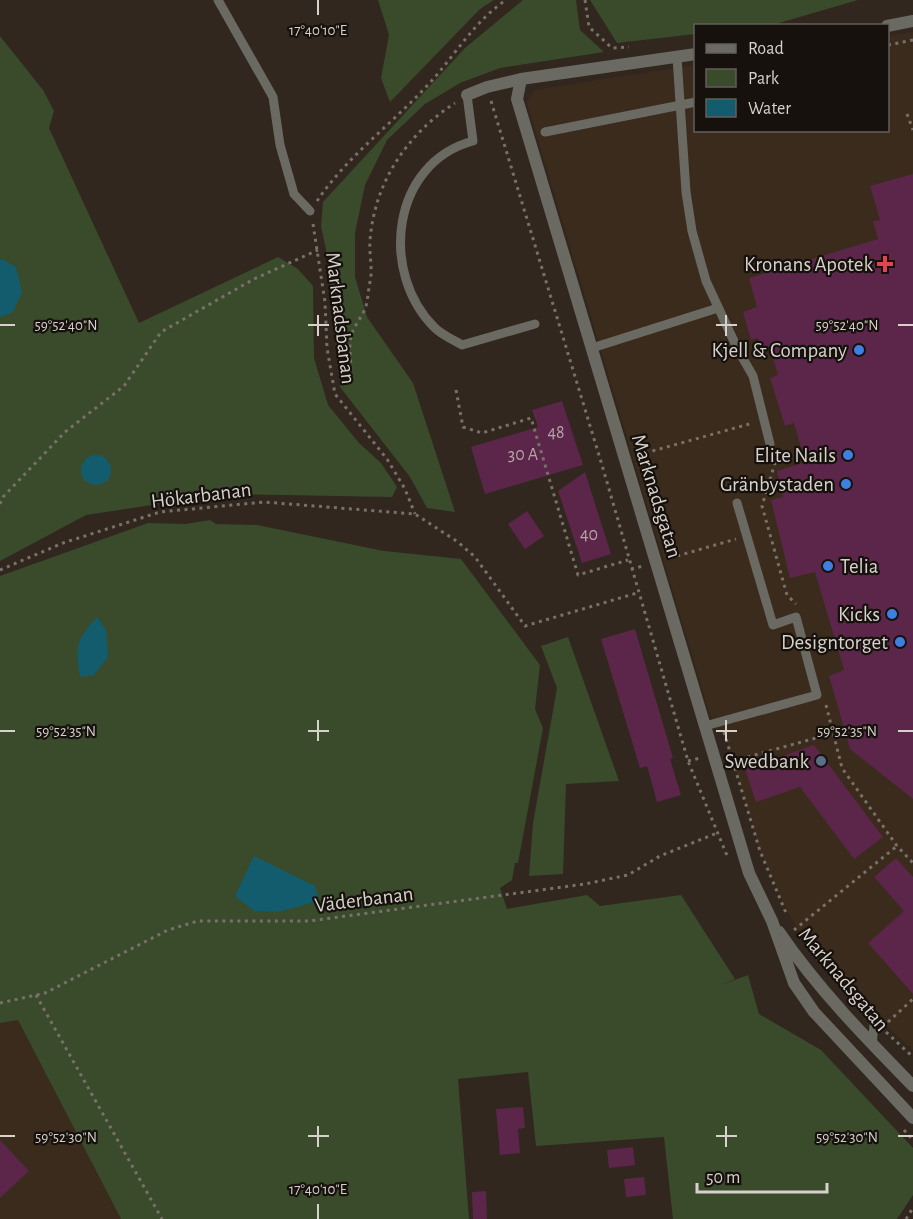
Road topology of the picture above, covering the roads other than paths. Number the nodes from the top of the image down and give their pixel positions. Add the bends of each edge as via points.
1 (218, 0) edge
2 (913, 21) edge
3 (889, 26) edge
4 (694, 54) edge
5 (676, 57) junction
6 (521, 79) junction
7 (467, 95) joint
8 (694, 102) edge
9 (680, 104) junction
10 (544, 132) dead end
11 (310, 211) road end
12 (718, 308) junction
13 (535, 324) dead end
14 (592, 348) junction
15 (770, 444) dead end
16 (737, 503) dead end
17 (705, 726) junction
18 (772, 921) junction
19 (875, 1016) dead end
20 (872, 1045) junction
21 (913, 1086) edge
22 (913, 1118) edge

1 - 11 lane via 273,97 280,145 294,194
2 - 3 street
4 - 5 street
5 - 6 street
5 - 9 lane
6 - 7 street
6 - 14 street, Marknadsgatan via 517,99
7 - 13 lane via 473,141 450,150 436,161 409,193 399,239 403,271 413,299 435,329 462,345
8 - 9 lane
9 - 10 lane
9 - 12 lane via 692,231
12 - 14 lane
12 - 15 lane via 753,376
14 - 17 street, Marknadsgatan
16 - 17 lane via 773,625 796,617 817,695
17 - 18 street, Marknadsgatan via 749,873
18 - 20 street, Marknadsgatan via 801,964
18 - 22 street, Marknadsgatan via 794,983 814,1012
19 - 20 lane
20 - 21 street, Marknadsgatan

